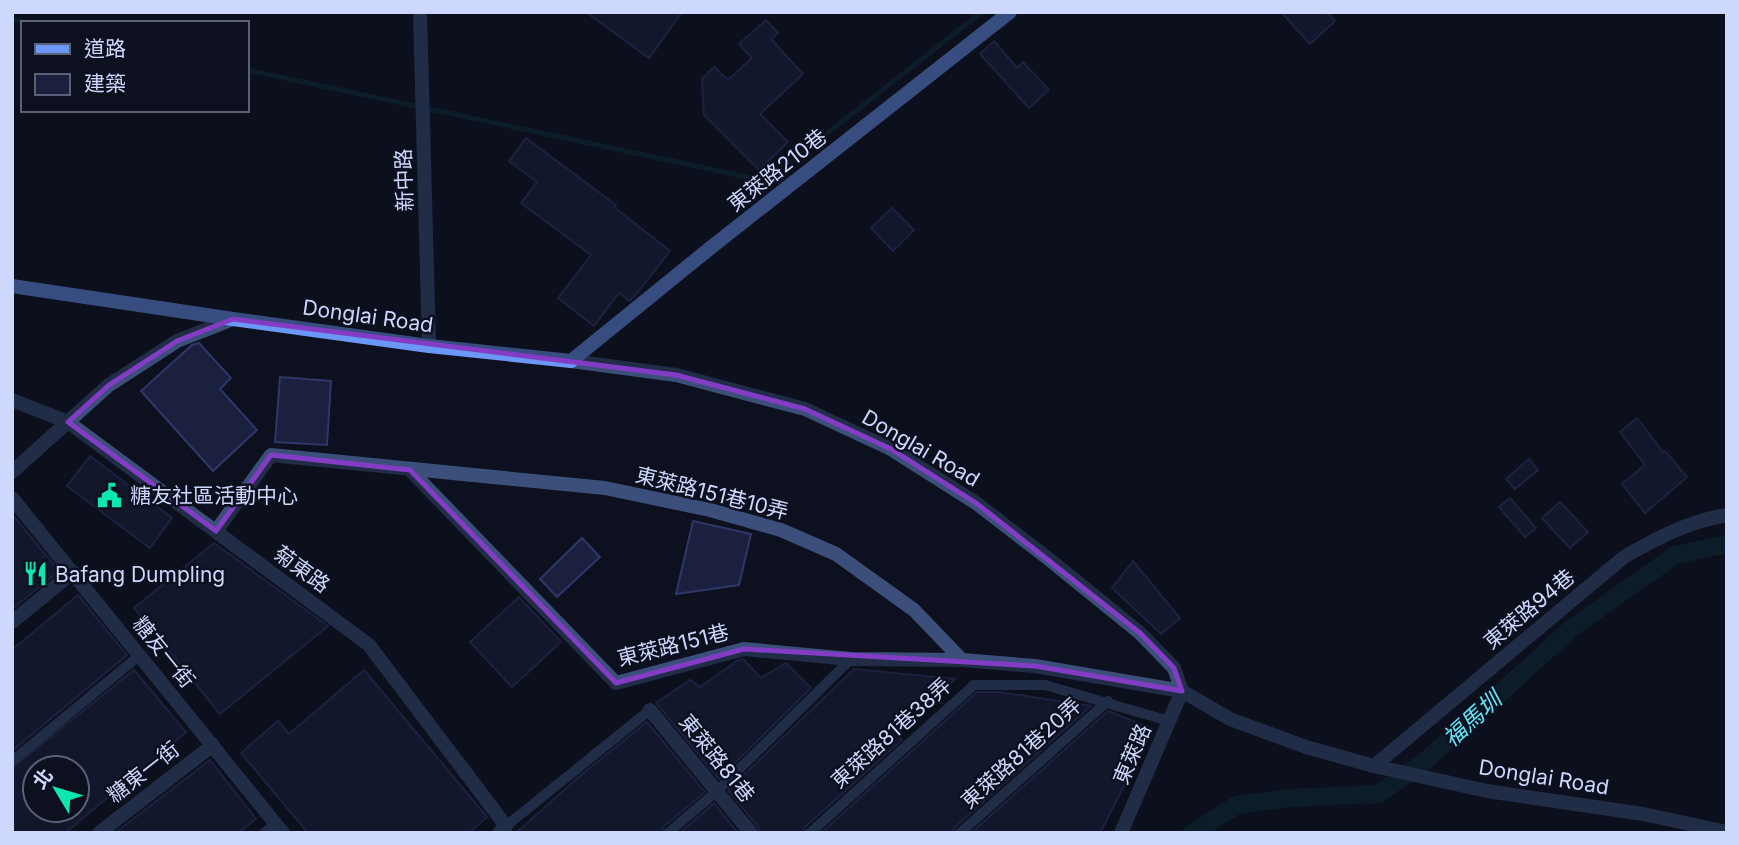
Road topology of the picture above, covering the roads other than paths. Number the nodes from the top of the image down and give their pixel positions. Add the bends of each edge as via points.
1 (421, 12) edge
2 (1010, 12) edge
3 (12, 286) edge
4 (233, 319) junction
5 (429, 346) junction
6 (571, 361) junction
7 (12, 400) edge
8 (68, 422) junction
9 (410, 470) junction
10 (12, 472) edge
11 (12, 498) edge
12 (1727, 515) edge
13 (216, 531) junction
14 (73, 572) junction
15 (12, 622) edge
16 (140, 655) junction
17 (850, 659) junction
18 (962, 660) junction
19 (1182, 691) junction
20 (1108, 701) junction
21 (650, 710) joint
22 (1169, 721) junction
23 (213, 745) junction
24 (12, 761) edge
25 (1374, 766) junction
26 (716, 792) junction
27 (274, 830) edge
28 (503, 830) edge
29 (1727, 832) edge
30 (99, 833) edge
31 (668, 833) edge
32 (751, 833) edge
33 (810, 833) edge
34 (960, 833) edge
35 (1121, 833) edge

1 - 5 street, 新中路
2 - 6 street, 東萊路210巷
3 - 4 street, Donglai Road
4 - 5 street, Donglai Road
4 - 8 street via 177,341 109,385
5 - 6 street, Donglai Road
6 - 19 street, Donglai Road via 676,375 805,410 891,449 976,503 1140,633 1174,668
7 - 8 street, 菊東路
8 - 10 street
8 - 13 street, 菊東路
9 - 13 street via 271,456
9 - 17 street, 東萊路151巷 via 615,683 744,649
9 - 18 street, 東萊路151巷10弄 via 604,488 781,530 836,554 914,610
11 - 14 street, 糖友一街
12 - 25 street, 東萊路94巷 via 1665,533 1624,557
13 - 28 street, 菊東路 via 369,645
14 - 15 street
14 - 16 street, 糖友一街
16 - 23 street, 糖友一街
16 - 24 lane
17 - 18 street, 東萊路151巷
17 - 26 lane
18 - 19 street, 東萊路151巷 via 1035,666
19 - 22 street, 東萊路
19 - 25 street, Donglai Road via 1230,719
20 - 22 lane, 東萊路81巷38弄
20 - 33 lane, 東萊路81巷38弄 via 1045,685 974,685
20 - 34 lane, 東萊路81巷20弄
21 - 26 street, 東萊路81巷
21 - 28 lane
22 - 35 street, 東萊路
23 - 27 street, 糖友一街
23 - 30 street, 糖東一街
25 - 29 street, Donglai Road via 1487,791 1643,814
26 - 31 lane
26 - 32 street, 東萊路81巷

